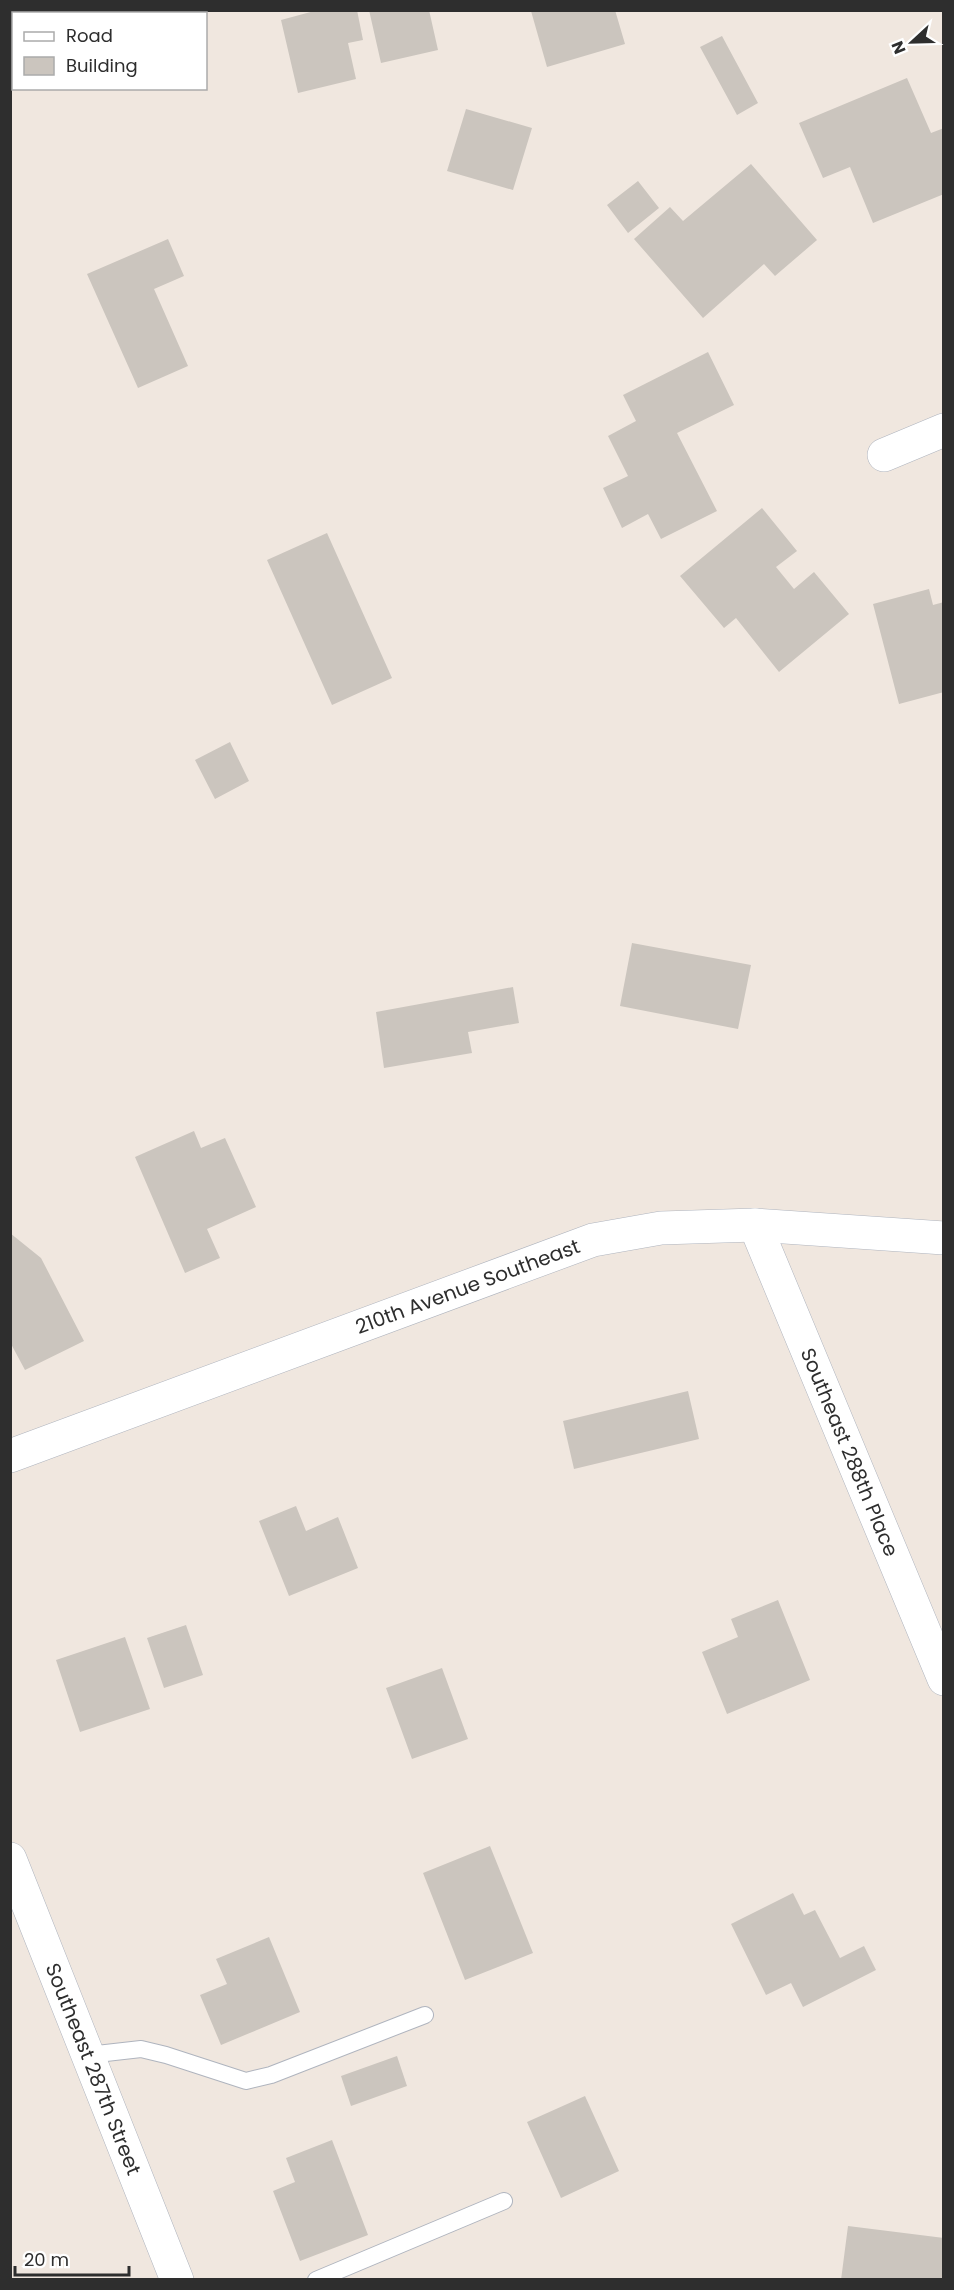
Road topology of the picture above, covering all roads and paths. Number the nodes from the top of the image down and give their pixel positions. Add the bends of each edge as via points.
1 (944, 430) edge
2 (884, 455) dead end
3 (755, 1225) junction
4 (944, 1238) edge
5 (10, 1456) edge
6 (944, 1679) edge
7 (10, 1859) edge
8 (425, 2015) dead end
9 (88, 2055) junction
10 (504, 2201) dead end
11 (177, 2280) edge
12 (316, 2280) edge

1 - 2 street
3 - 4 street, 210th Avenue Southeast
3 - 5 street, 210th Avenue Southeast via 661,1228 593,1240
3 - 6 street, Southeast 288th Place
7 - 9 street, Southeast 287th Street
8 - 9 lane via 271,2075 246,2081 141,2049
9 - 11 street, Southeast 287th Street
10 - 12 lane

